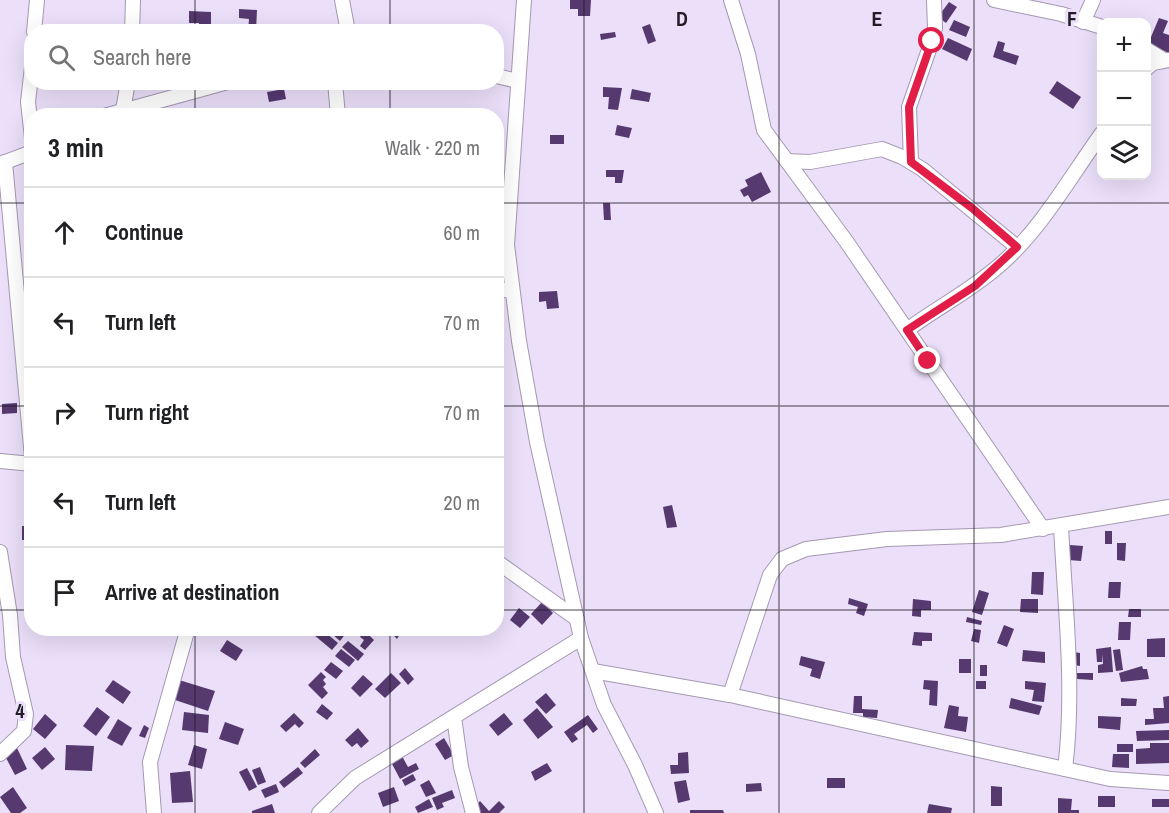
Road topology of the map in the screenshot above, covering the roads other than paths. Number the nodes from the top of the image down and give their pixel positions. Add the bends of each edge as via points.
1 (37, 0) edge
2 (133, 0) edge
3 (342, 0) edge
4 (524, 0) edge
5 (731, 0) edge
6 (932, 0) edge
7 (994, 0) edge
8 (1093, 0) edge
9 (1083, 22) junction
10 (35, 24) edge
11 (132, 24) edge
12 (346, 24) edge
13 (1097, 26) edge
14 (1151, 52) edge
15 (1166, 60) edge
16 (1151, 67) edge
17 (504, 78) edge
18 (518, 81) junction
19 (29, 90) edge
20 (127, 90) edge
21 (198, 90) edge
22 (336, 90) edge
23 (29, 108) edge
24 (123, 108) edge
25 (130, 108) edge
26 (338, 108) edge
27 (1097, 139) edge
28 (24, 155) edge
29 (786, 161) junction
30 (911, 162) junction
31 (3, 163) edge
32 (1017, 247) junction
33 (504, 290) edge
34 (512, 291) junction
35 (907, 330) junction
36 (24, 377) edge
37 (24, 464) edge
38 (1, 465) edge
39 (1169, 507) edge
40 (1061, 526) junction
41 (1043, 529) junction
42 (0, 552) edge
43 (504, 567) edge
44 (577, 619) junction
45 (186, 636) edge
46 (581, 638) junction
47 (593, 671) junction
48 (730, 696) junction
49 (454, 717) junction
50 (0, 754) edge
51 (1065, 769) junction
52 (1169, 783) edge
53 (153, 813) edge
54 (319, 813) edge
55 (473, 813) edge
56 (656, 813) edge

1 - 10 street
2 - 11 street
3 - 12 street
4 - 18 street
5 - 29 street via 748,54 764,130
6 - 30 street via 934,35 909,107
7 - 9 street
8 - 9 street
9 - 13 street
14 - 15 street
15 - 16 street
17 - 18 street
18 - 34 street via 507,245
19 - 23 street
20 - 24 street
21 - 25 street
22 - 26 street
27 - 32 street via 1037,225
28 - 31 street
29 - 30 street via 810,162 882,149
29 - 35 street
30 - 32 street
31 - 36 street
32 - 35 street via 975,286
33 - 34 street
34 - 44 street via 537,442
35 - 41 street
37 - 38 street
39 - 40 street
40 - 41 street
40 - 51 street via 1069,673
41 - 48 street via 838,544 806,549 782,559 770,575
42 - 50 street via 26,714 24,731
43 - 44 street
44 - 46 street
45 - 53 street via 150,762
46 - 47 street
46 - 49 street
47 - 48 street
47 - 56 street via 604,705
48 - 51 street
49 - 54 street via 355,778
49 - 55 street
51 - 52 street via 1141,783

